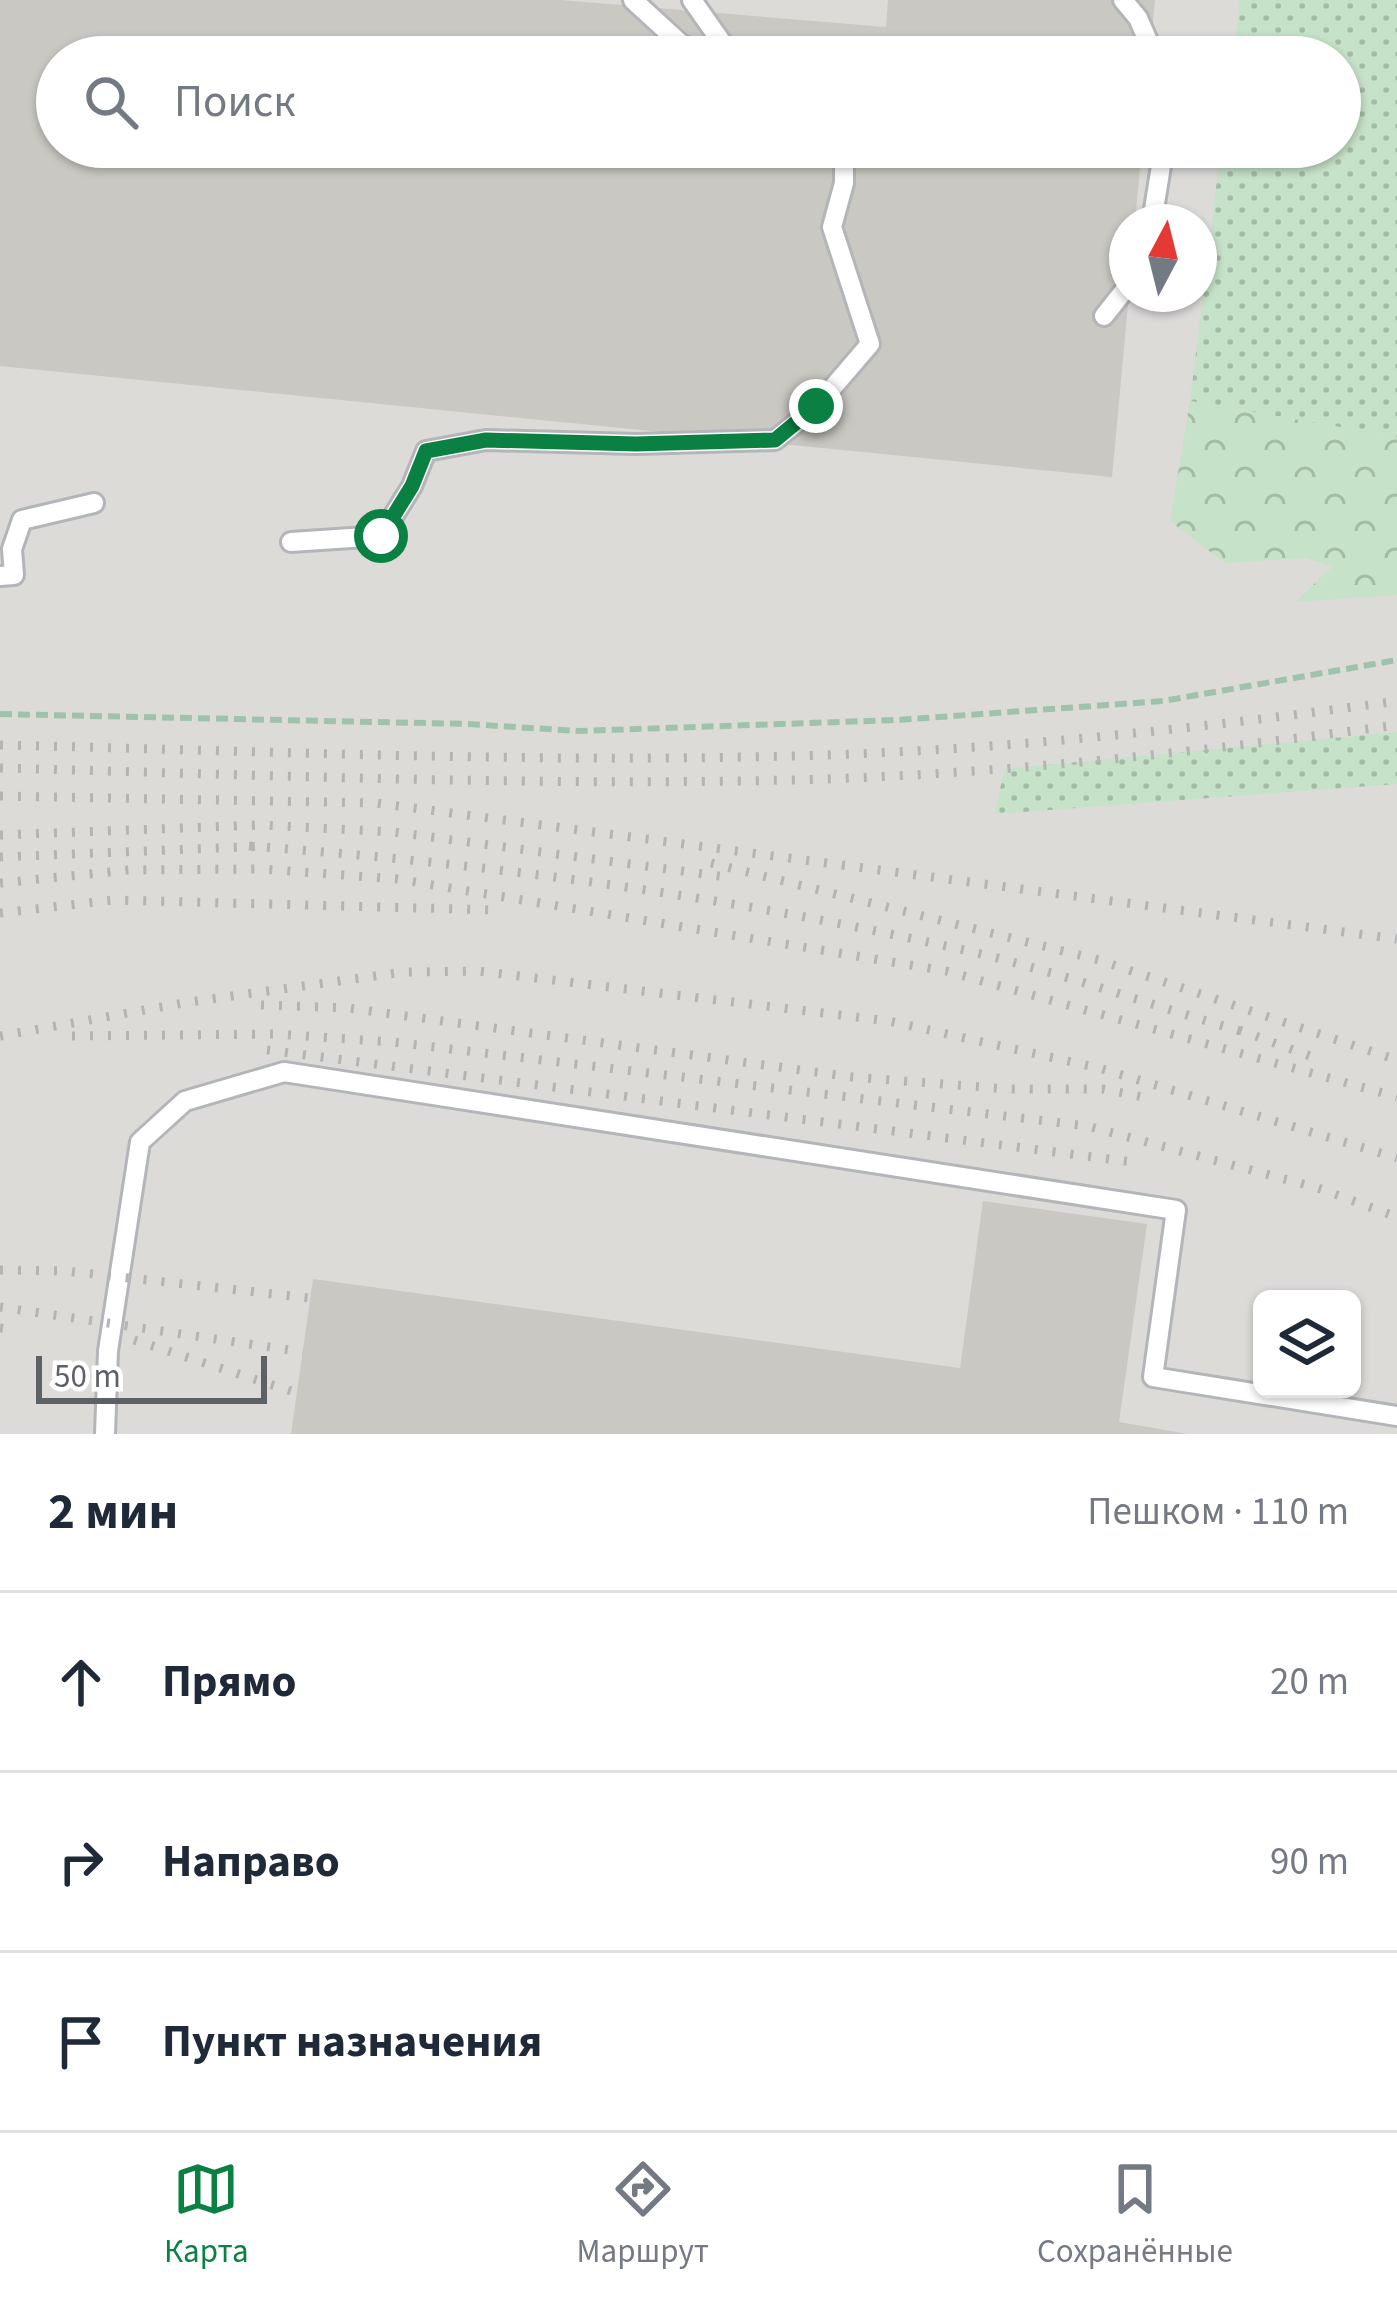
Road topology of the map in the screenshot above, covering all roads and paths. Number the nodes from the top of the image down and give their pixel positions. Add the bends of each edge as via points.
1 (633, 0) edge
2 (692, 0) edge
3 (1124, 0) edge
4 (673, 36) edge
5 (717, 36) edge
6 (1146, 36) edge
7 (844, 168) edge
8 (1161, 168) edge
9 (1155, 204) edge
10 (1109, 310) edge
11 (1104, 316) dead end
12 (94, 502) dead end
13 (291, 542) dead end
14 (0, 576) edge
15 (1397, 660) edge
16 (0, 714) edge
17 (1397, 1416) edge
18 (105, 1434) edge

1 - 4 lane
2 - 5 lane
3 - 6 lane
7 - 13 lane via 832,227 870,344 775,440 486,440 426,451 381,536
8 - 9 lane
10 - 11 lane
12 - 14 lane via 22,520 14,574
15 - 16 path via 1163,700 897,721 579,731
17 - 18 lane via 1153,1377 1176,1210 284,1072 185,1101 140,1142 108,1351

